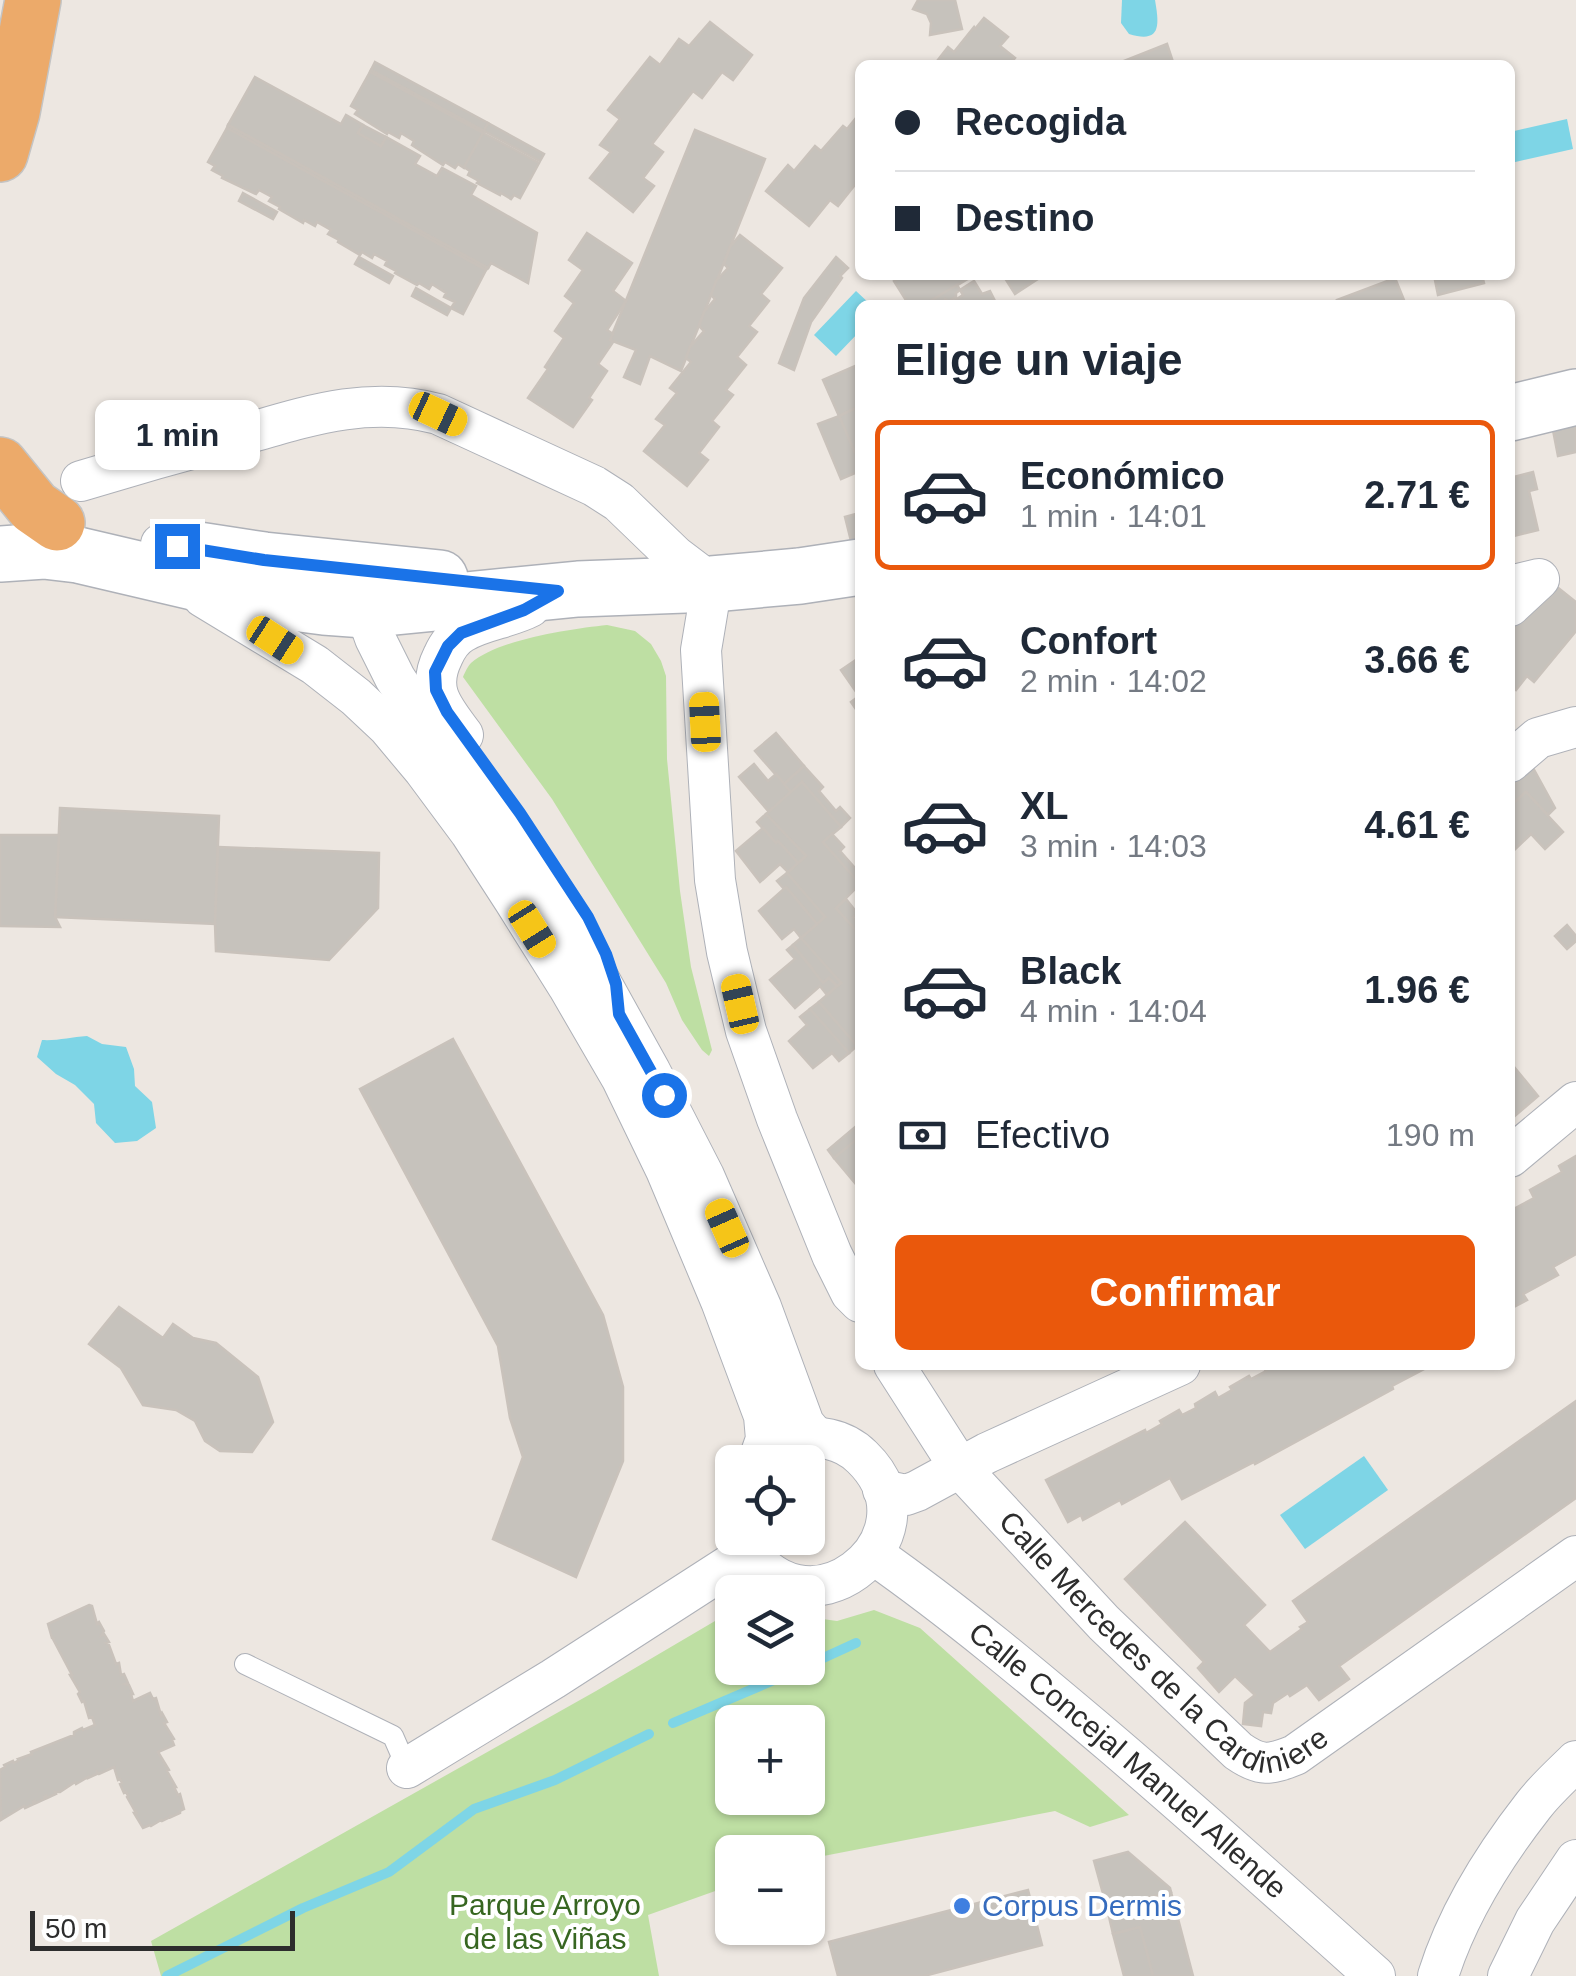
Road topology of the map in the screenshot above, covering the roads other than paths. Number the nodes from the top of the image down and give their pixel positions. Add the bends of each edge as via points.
1 (33, 0) edge
2 (0, 96) edge
3 (0, 154) edge
4 (1576, 397) edge
5 (1515, 412) edge
6 (0, 465) edge
7 (594, 486) junction
8 (69, 502) junction
9 (0, 504) edge
10 (0, 554) edge
11 (161, 559) junction
12 (855, 568) edge
13 (712, 584) junction
14 (1515, 585) edge
15 (636, 586) junction
16 (558, 591) junction
17 (1515, 601) edge
18 (365, 610) junction
19 (702, 650) junction
20 (1576, 727) edge
21 (1515, 758) edge
22 (619, 1014) junction
23 (1576, 1102) edge
24 (1515, 1153) edge
25 (855, 1298) edge
26 (897, 1370) edge
27 (1169, 1370) edge
28 (815, 1437) junction
29 (764, 1445) edge
30 (781, 1445) edge
31 (960, 1468) junction
32 (883, 1490) junction
33 (874, 1554) junction
34 (732, 1555) edge
35 (753, 1555) edge
36 (1576, 1556) edge
37 (245, 1664) dead end
38 (1576, 1760) edge
39 (407, 1768) joint
40 (1576, 1860) edge
41 (1376, 1976) edge
42 (1438, 1976) edge
43 (1508, 1976) edge

1 - 2 highway
1 - 3 highway
4 - 5 main road
6 - 8 highway via 34,506
7 - 8 street via 438,414 360,406 316,414
7 - 13 street
7 - 15 street via 640,556
8 - 9 main road via 16,512
8 - 11 main road
10 - 11 main road
11 - 16 main road via 264,560
11 - 18 main road via 270,600
11 - 29 street via 356,697 388,727 470,832 622,1079 666,1170 764,1416
12 - 13 main road
13 - 15 main road
13 - 19 street
14 - 17 street via 1539,579
15 - 16 main road
15 - 19 street
16 - 18 main road
16 - 22 street via 461,633 435,672 436,690 588,917 616,984
18 - 22 street via 395,678 569,925
19 - 25 street via 715,880 746,1030 832,1255
20 - 21 street via 1538,738
22 - 28 street via 704,1176 804,1424
23 - 24 street
26 - 31 street, Calle Mercedes de la Cardiniere
27 - 31 street
28 - 30 street
28 - 32 street via 858,1453
31 - 32 street via 906,1495
31 - 36 street, Calle Mercedes de la Cardiniere via 1104,1623 1254,1762 1295,1755
32 - 33 street via 886,1520
33 - 35 street via 844,1580 809,1586 775,1576
33 - 41 street, Calle Concejal Manuel Allende via 996,1645
34 - 39 street via 553,1679
37 - 39 lane via 393,1736
38 - 42 street via 1534,1804 1487,1874
40 - 43 street via 1535,1920

